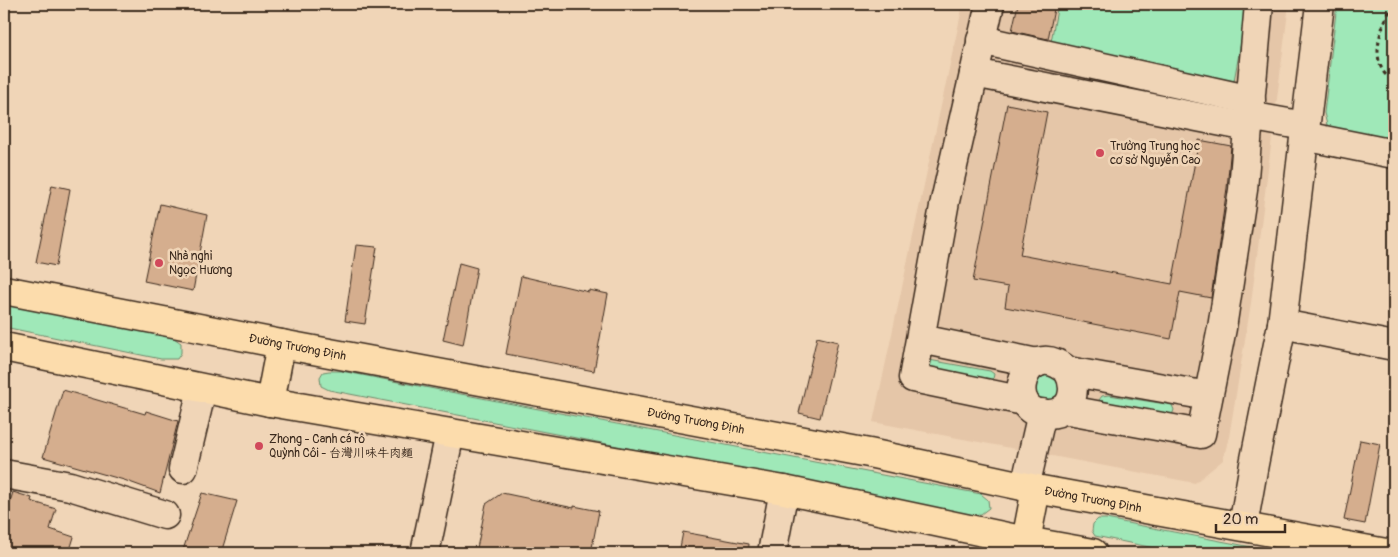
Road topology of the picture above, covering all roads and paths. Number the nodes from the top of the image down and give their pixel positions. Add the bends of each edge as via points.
1 (990, 4) edge
2 (1259, 4) edge
3 (1320, 4) edge
4 (1394, 4) edge
5 (981, 40) junction
6 (1038, 53) junction
7 (1098, 66) junction
8 (1125, 72) junction
9 (974, 73) junction
10 (1394, 82) edge
11 (1031, 84) junction
12 (1180, 84) junction
13 (1092, 96) junction
14 (1120, 102) junction
15 (1176, 113) junction
16 (1249, 114) junction
17 (1305, 131) junction
18 (1394, 154) edge
19 (4, 290) edge
20 (1282, 324) junction
21 (920, 339) junction
22 (281, 344) junction
23 (1394, 346) edge
24 (4, 348) edge
25 (1037, 363) junction
26 (1068, 371) junction
27 (202, 389) junction
28 (1208, 396) junction
29 (270, 402) junction
30 (1043, 408) junction
31 (450, 433) junction
32 (183, 469) dead end
33 (4, 474) edge
34 (1031, 488) junction
35 (784, 490) junction
36 (165, 515) dead end
37 (1243, 526) junction
38 (1026, 542) junction
39 (425, 553) edge
40 (772, 553) edge
41 (1093, 553) edge
42 (1386, 553) edge

1 - 5 street
2 - 16 street
3 - 17 street
4 - 10 path via 1380,31 1379,56 1383,71
5 - 6 street
5 - 9 street
6 - 7 street
6 - 11 street
7 - 8 street
7 - 13 street
8 - 12 street
8 - 14 street
9 - 11 street
9 - 21 street via 945,201
11 - 13 street
12 - 15 street
12 - 16 street
13 - 14 street
14 - 15 street
15 - 16 street
16 - 17 street
16 - 28 street via 1243,190
17 - 18 street
17 - 20 street
19 - 22 main road, Đường Trương Định
20 - 23 street
20 - 37 street
21 - 25 street
21 - 30 street via 913,378
22 - 29 main road
22 - 34 main road, Đường Trương Định via 869,453
24 - 27 main road
25 - 26 street via 1054,361
25 - 30 street via 1024,375 1021,393
26 - 28 street
26 - 30 street via 1074,386 1073,395
27 - 29 main road
27 - 32 street
28 - 30 street via 1201,434
29 - 31 main road
30 - 34 street
31 - 35 main road
31 - 39 street
33 - 36 street via 70,486
34 - 37 main road, Đường Trương Định
34 - 38 main road
35 - 38 main road
35 - 40 street
37 - 42 main road, Đường Trương Định
38 - 41 main road

